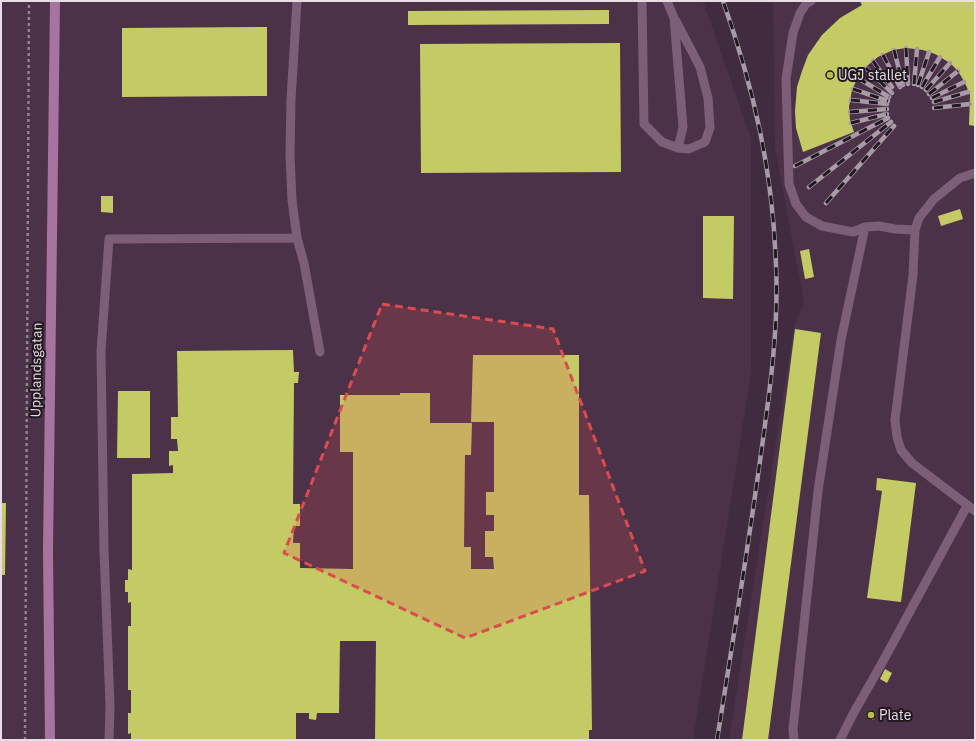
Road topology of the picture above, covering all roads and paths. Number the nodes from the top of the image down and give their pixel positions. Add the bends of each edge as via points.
1 (29, 1) edge
2 (55, 1) edge
3 (297, 1) edge
4 (642, 1) edge
5 (667, 1) edge
6 (811, 1) edge
7 (674, 18) junction
8 (678, 148) junction
9 (975, 173) edge
10 (864, 227) junction
11 (915, 230) junction
12 (297, 238) junction
13 (320, 352) dead end
14 (967, 506) junction
15 (975, 511) edge
16 (24, 740) edge
17 (50, 740) edge
18 (109, 740) edge
19 (794, 740) edge
20 (840, 740) edge

1 - 16 path
2 - 17 main road, Upplandsgatan via 48,542
3 - 12 lane via 290,155
4 - 8 lane via 644,124 662,142
5 - 7 lane
6 - 10 lane via 800,13 793,33 786,79 789,184 796,204 806,217 822,226 853,232
7 - 8 lane via 683,127
7 - 8 lane via 700,67 708,98 710,128 705,142 689,149
9 - 11 lane via 960,178 934,199 919,218
10 - 11 lane
10 - 19 lane via 841,340 818,491 793,729
11 - 14 lane via 913,275 895,420 897,437 901,450 912,463
12 - 13 lane via 307,277
12 - 18 lane via 109,239 101,351
14 - 15 lane
14 - 20 lane

